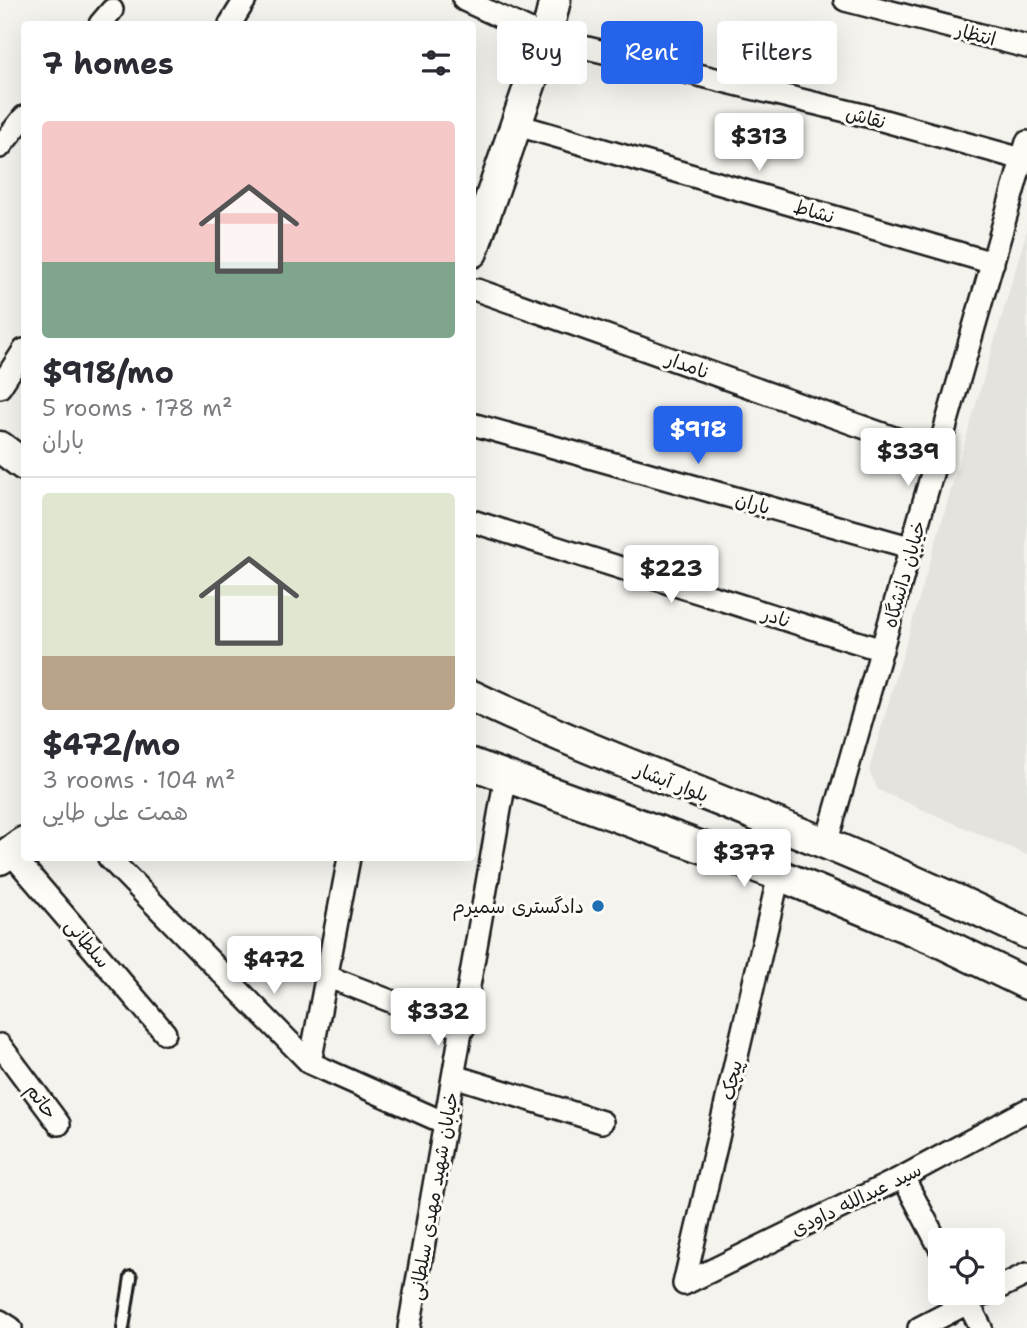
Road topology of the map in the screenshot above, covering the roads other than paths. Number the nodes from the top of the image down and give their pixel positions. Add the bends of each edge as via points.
1 (246, 0) edge
2 (464, 0) edge
3 (555, 0) edge
4 (845, 0) edge
5 (232, 21) edge
6 (509, 21) edge
7 (550, 21) edge
8 (1027, 47) edge
9 (587, 48) edge
10 (529, 84) edge
11 (21, 121) edge
12 (514, 124) junction
13 (0, 147) edge
14 (1025, 151) edge
15 (476, 240) edge
16 (993, 263) junction
17 (477, 290) dead end
18 (21, 354) edge
19 (0, 387) edge
20 (476, 425) edge
21 (0, 447) edge
22 (939, 454) junction
23 (21, 463) edge
24 (476, 522) edge
25 (913, 548) junction
26 (882, 650) junction
27 (476, 698) edge
28 (476, 765) edge
29 (506, 775) junction
30 (826, 844) junction
31 (12, 851) edge
32 (112, 861) edge
33 (348, 861) edge
34 (779, 876) junction
35 (1027, 933) edge
36 (326, 976) junction
37 (1027, 984) edge
38 (463, 1029) junction
39 (165, 1033) dead end
40 (0, 1045) edge
41 (310, 1063) junction
42 (454, 1076) junction
43 (1027, 1110) edge
44 (602, 1122) dead end
45 (445, 1123) junction
46 (59, 1124) dead end
47 (903, 1177) junction
48 (930, 1228) edge
49 (1027, 1274) edge
50 (131, 1277) dead end
51 (684, 1284) joint
52 (1005, 1285) edge
53 (954, 1305) edge
54 (969, 1305) edge
55 (0, 1321) edge
56 (10, 1328) edge
57 (124, 1328) edge
58 (409, 1328) edge
59 (919, 1328) edge
60 (981, 1328) edge

1 - 5 street
2 - 6 street, نقاش
3 - 7 street
4 - 8 street, انتظار
9 - 14 street, نقاش
10 - 12 street
11 - 13 street
12 - 15 street
12 - 16 street, نشاط
14 - 16 street, خیابان دانشگاه
16 - 22 street, خیابان دانشگاه
17 - 22 street, نامدار
18 - 19 street
20 - 25 street, باران
21 - 23 street
22 - 25 street, خیابان دانشگاه
24 - 26 street, نادر
25 - 26 street, خیابان دانشگاه
26 - 30 street, خیابان دانشگاه
27 - 30 street, بلوار آبشار via 563,740
28 - 29 street
29 - 34 street
29 - 38 street, خیابان شهید مهدی سلطانی
30 - 35 street, بلوار آبشار
31 - 39 street, سلطانی
32 - 41 street
33 - 36 street
34 - 37 street via 932,938
34 - 51 street, پیچک
36 - 38 street
36 - 41 street
38 - 42 street, خیابان شهید مهدی سلطانی
40 - 46 street, حاتم
41 - 45 street
42 - 44 street
42 - 45 street, خیابان شهید مهدی سلطانی
43 - 47 street, سید عبدالله داودی
45 - 58 street, خیابان شهید مهدی سلطانی
47 - 48 street
47 - 51 street, سید عبدالله داودی
49 - 52 street
50 - 57 lane
53 - 59 street
54 - 60 street
55 - 56 street

